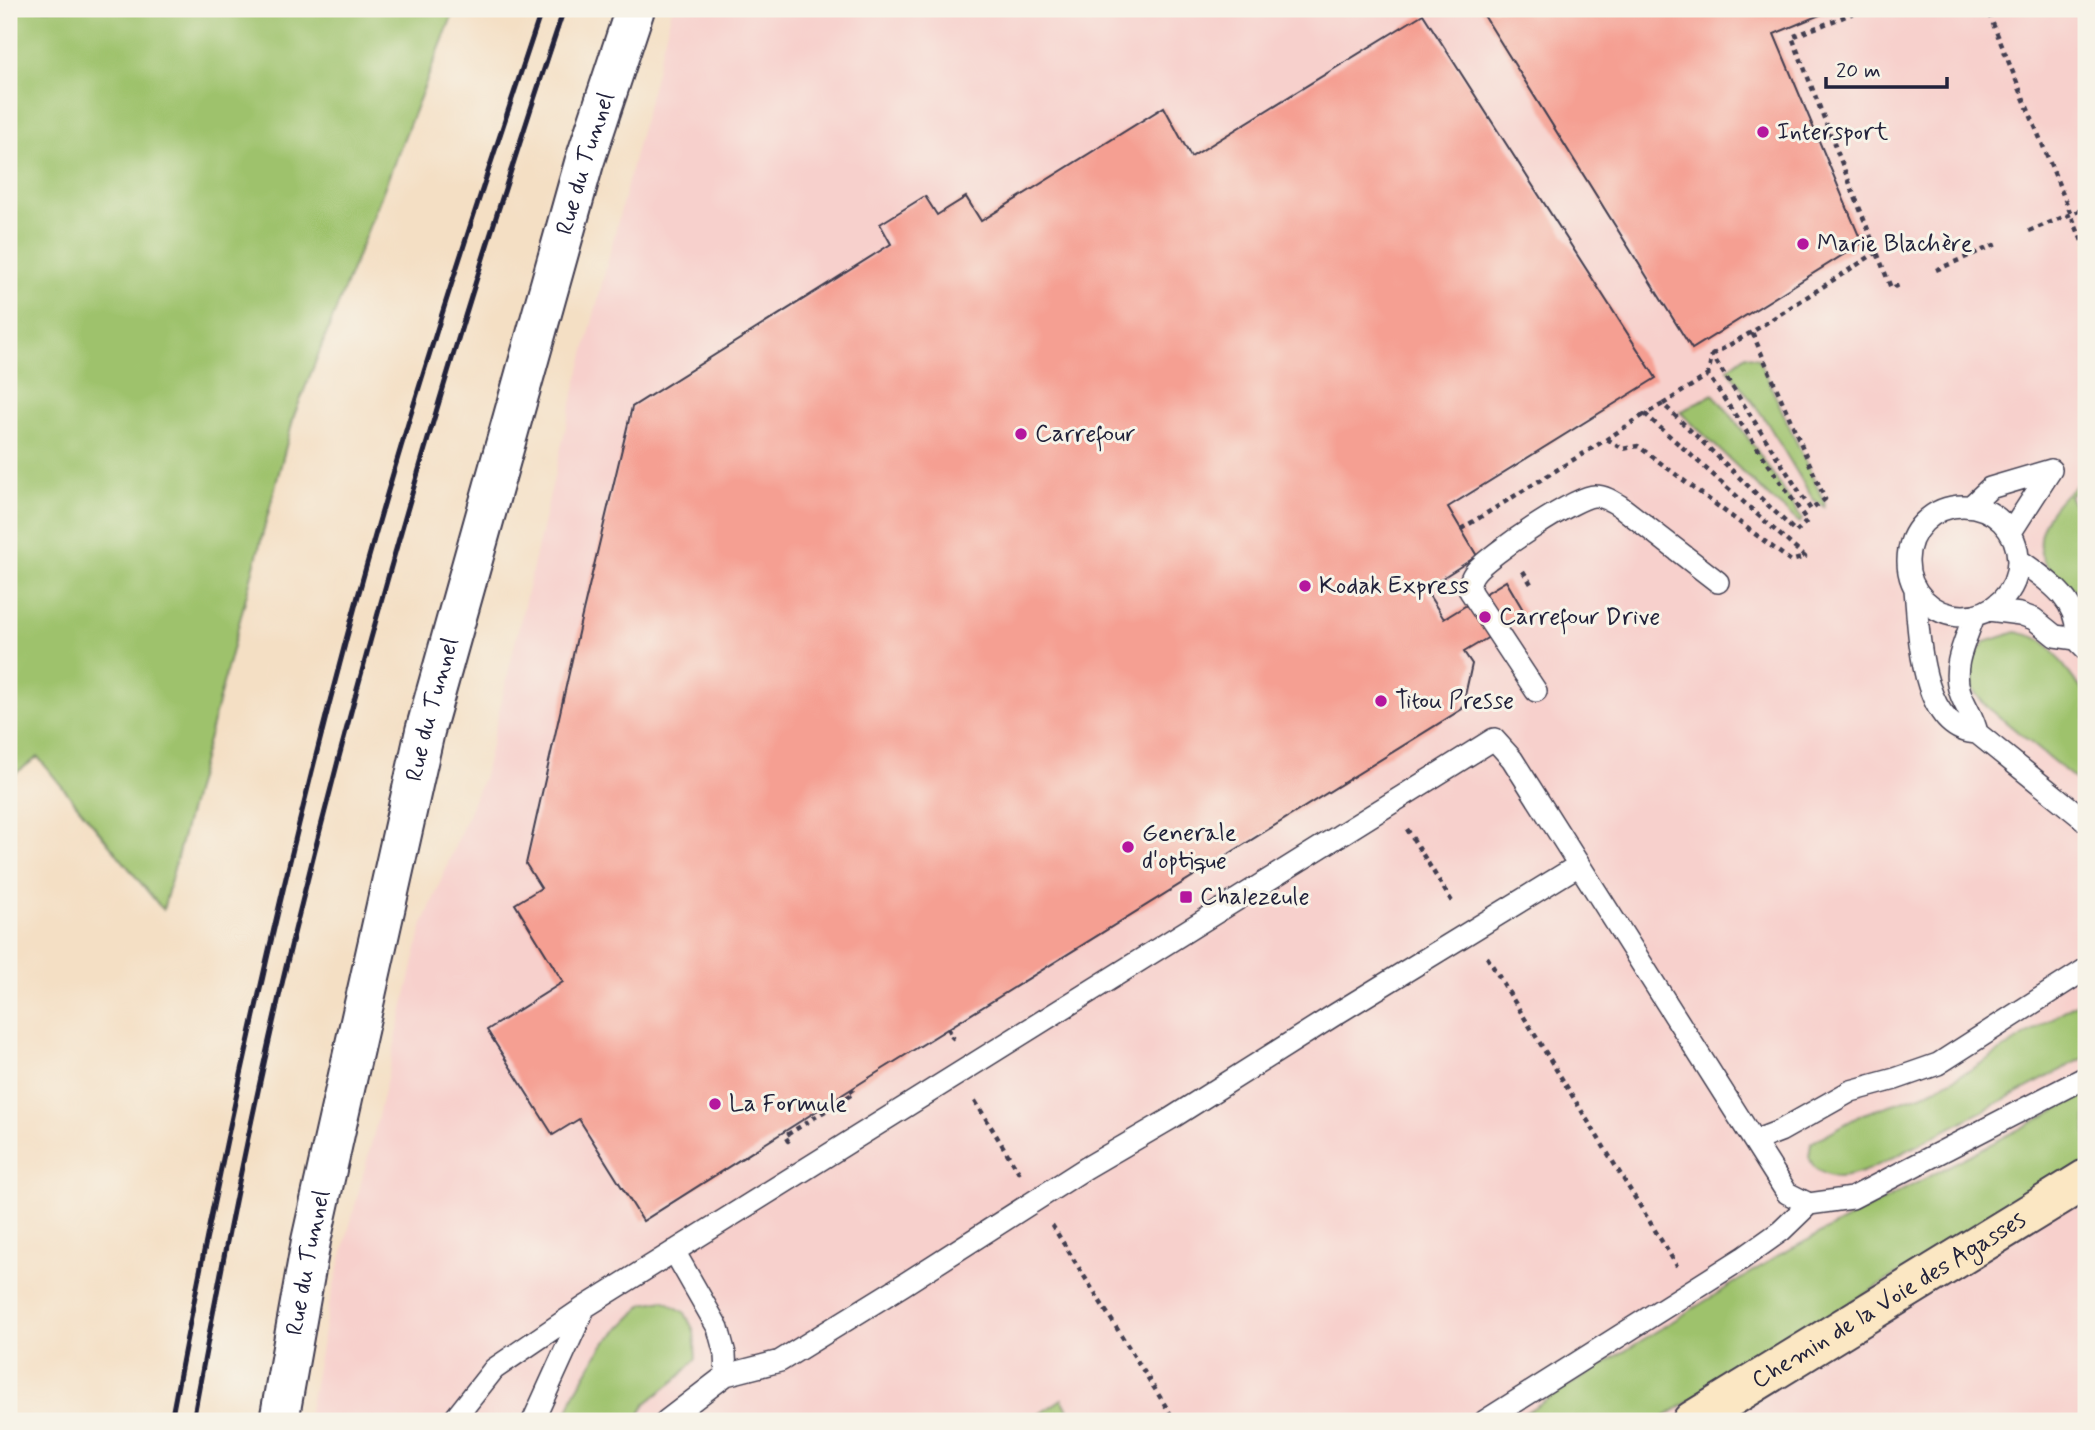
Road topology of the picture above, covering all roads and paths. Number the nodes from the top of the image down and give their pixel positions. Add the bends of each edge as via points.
1 (635, 9) edge
2 (1864, 9) edge
3 (1989, 14) dead end
4 (2086, 208) edge
5 (2071, 214) junction
6 (2029, 231) dead end
7 (1999, 243) dead end
8 (2086, 251) edge
9 (1877, 253) junction
10 (1936, 270) dead end
11 (1902, 284) dead end
12 (1752, 332) junction
13 (1712, 355) junction
14 (1708, 375) junction
15 (1663, 404) junction
16 (1645, 414) junction
17 (1608, 439) junction
18 (1972, 506) junction
19 (1461, 529) dead end
20 (2011, 532) junction
21 (2019, 560) junction
22 (1718, 582) dead end
23 (1915, 589) junction
24 (1981, 613) junction
25 (2081, 644) edge
26 (1535, 691) dead end
27 (1977, 733) junction
28 (1391, 803) junction
29 (2086, 821) edge
30 (1579, 865) junction
31 (1455, 906) dead end
32 (1484, 953) dead end
33 (2086, 969) edge
34 (947, 1028) dead end
35 (953, 1037) dead end
36 (2086, 1077) edge
37 (851, 1089) dead end
38 (972, 1097) dead end
39 (855, 1099) dead end
40 (1754, 1141) junction
41 (1023, 1177) dead end
42 (2086, 1179) edge
43 (1809, 1204) junction
44 (1051, 1223) dead end
45 (674, 1251) junction
46 (1692, 1290) junction
47 (585, 1307) junction
48 (726, 1375) junction
49 (279, 1421) edge
50 (453, 1421) edge
51 (533, 1421) edge
52 (666, 1421) edge
53 (1175, 1421) edge
54 (1485, 1421) edge
55 (1692, 1421) edge

1 - 49 street, Rue du Tunnel via 584,163 425,731 311,1241
2 - 9 path via 1792,37
3 - 5 path
4 - 5 path
5 - 6 path
5 - 8 path
7 - 10 path
9 - 11 path via 1891,288
9 - 12 path
12 - 13 path
12 - 13 path via 1825,499 1811,510
13 - 14 path
14 - 15 path
14 - 15 path via 1807,521 1796,532
15 - 16 path
16 - 17 path
16 - 17 path via 1805,557 1791,561 1638,446 1623,449
17 - 19 path
18 - 20 lane via 1988,510
18 - 20 lane via 1990,488 2052,470
18 - 23 lane via 1954,506 1922,523 1908,554
20 - 21 lane
21 - 24 lane via 2012,588 2003,600
21 - 25 lane via 2071,607
22 - 26 lane via 1620,506 1595,496 1582,498 1522,536 1470,579 1470,591
23 - 24 lane via 1942,612 1958,616
23 - 27 lane via 1920,648 1937,706 1955,727
24 - 25 lane via 2020,614 2055,636
24 - 27 lane via 1959,655 1957,671 1958,687
27 - 29 lane
28 - 30 lane via 1494,739 1512,759
28 - 31 path
28 - 45 lane
30 - 40 lane
30 - 48 lane via 779,1361
32 - 46 path
33 - 40 lane via 1938,1063 1851,1091
34 - 35 path
36 - 43 lane via 1852,1198
37 - 39 path via 854,1093 785,1136 788,1141
38 - 41 path
40 - 43 lane via 1787,1193
42 - 55 street, Chemin de la Voie des Agasses
43 - 46 lane via 1781,1231
44 - 53 path
45 - 47 lane
45 - 48 lane via 718,1328
46 - 54 lane
47 - 50 lane via 494,1369
47 - 51 lane
48 - 52 lane

